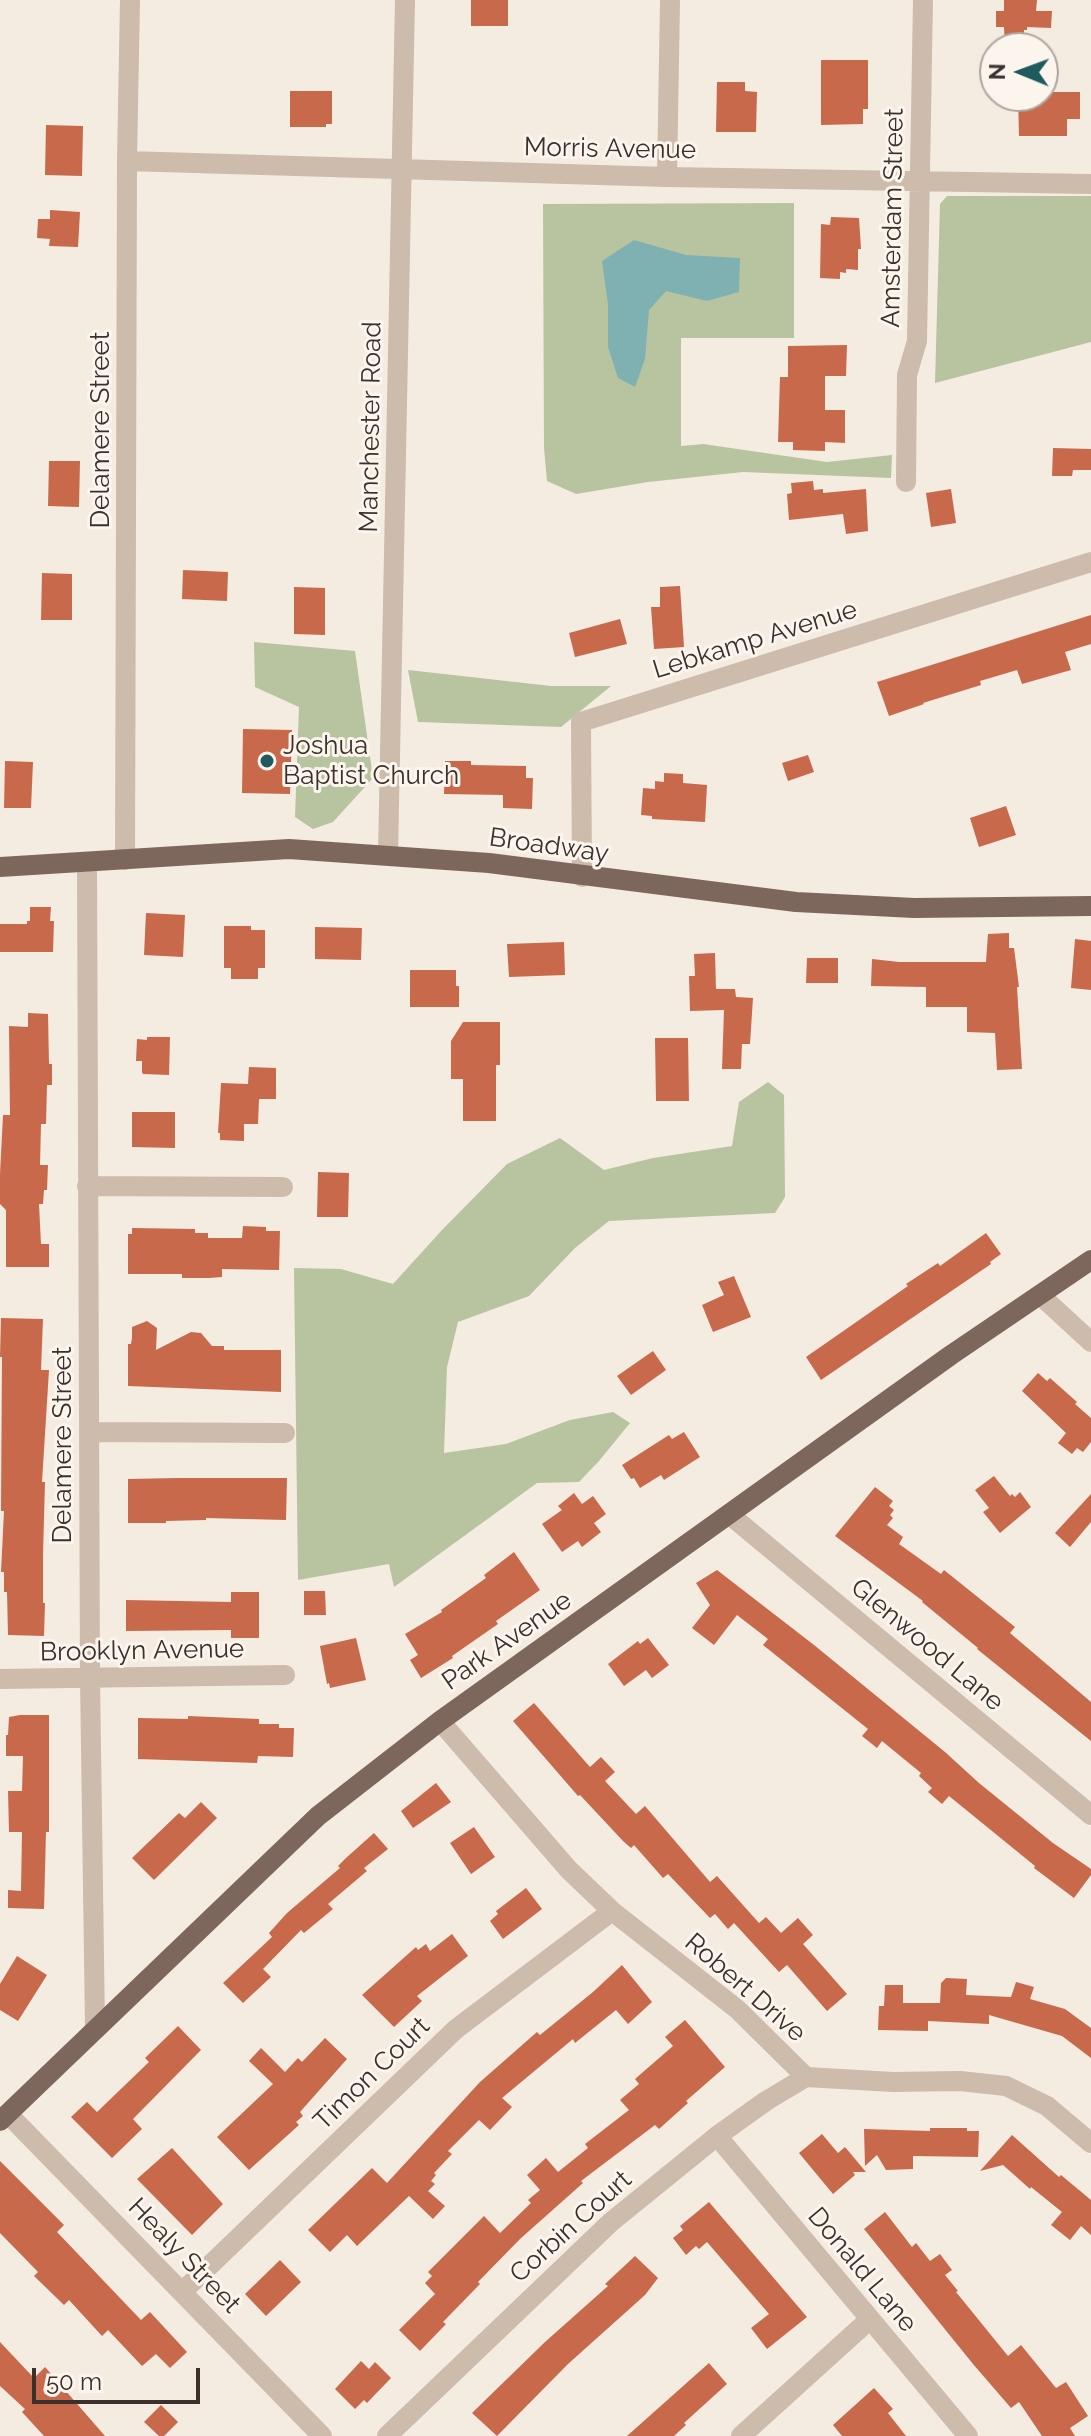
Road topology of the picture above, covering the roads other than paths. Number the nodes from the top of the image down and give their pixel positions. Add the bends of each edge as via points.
1 (130, 0) edge
2 (405, 0) edge
3 (670, 0) edge
4 (923, 0) edge
5 (127, 161) junction
6 (403, 170) junction
7 (667, 177) junction
8 (920, 179) junction
9 (1091, 184) edge
10 (906, 482) dead end
11 (1091, 562) edge
12 (388, 855) junction
13 (125, 860) junction
14 (87, 862) junction
15 (0, 867) edge
16 (582, 877) junction
17 (1091, 906) edge
18 (87, 1186) junction
19 (283, 1187) dead end
20 (1091, 1260) edge
21 (1040, 1295) junction
22 (1091, 1342) edge
23 (89, 1432) junction
24 (285, 1433) dead end
25 (730, 1515) junction
26 (285, 1675) dead end
27 (90, 1678) junction
28 (0, 1679) edge
29 (440, 1721) junction
30 (1091, 1815) edge
31 (612, 1911) junction
32 (95, 2028) junction
33 (806, 2077) junction
34 (4, 2118) edge
35 (717, 2136) junction
36 (1091, 2143) edge
37 (182, 2292) junction
38 (869, 2320) junction
39 (322, 2436) edge
40 (387, 2436) edge
41 (741, 2436) edge
42 (968, 2436) edge

1 - 5 street, Delamere Street
2 - 6 street, Manchester Road
3 - 7 street
4 - 8 street, Amsterdam Street
5 - 6 street, Morris Avenue
5 - 13 street, Delamere Street
6 - 7 street, Morris Avenue
6 - 12 street, Manchester Road
7 - 8 street, Morris Avenue
8 - 9 street, Morris Avenue
8 - 10 street, Amsterdam Street via 917,341 907,375
11 - 16 street, Lebkamp Avenue via 581,722
12 - 13 main road, Broadway via 289,849
12 - 16 main road, Broadway
13 - 14 main road, Broadway
14 - 15 main road, Broadway
14 - 18 street, Delamere Street
16 - 17 main road, Broadway via 850,906
18 - 19 street
18 - 23 street, Delamere Street
20 - 21 main road, Park Avenue
21 - 22 street
21 - 25 main road, Park Avenue
23 - 24 street
23 - 27 street, Delamere Street
25 - 29 main road, Park Avenue
25 - 30 street, Glenwood Lane
26 - 27 street, Brooklyn Avenue
27 - 28 street, Brooklyn Avenue
27 - 32 street, Delamere Street
29 - 31 street, Robert Drive via 569,1870
29 - 32 main road, Park Avenue via 318,1816
31 - 33 street, Robert Drive via 737,2009
31 - 37 street, Timon Court via 456,2029
32 - 34 main road, Park Avenue
33 - 35 street, Corbin Court
33 - 36 street, Robert Drive via 1006,2086 1047,2106
34 - 37 street, Healy Street
35 - 38 street, Donald Lane
35 - 40 street, Corbin Court via 611,2222
37 - 39 street, Healy Street
38 - 41 street
38 - 42 street, Donald Lane

